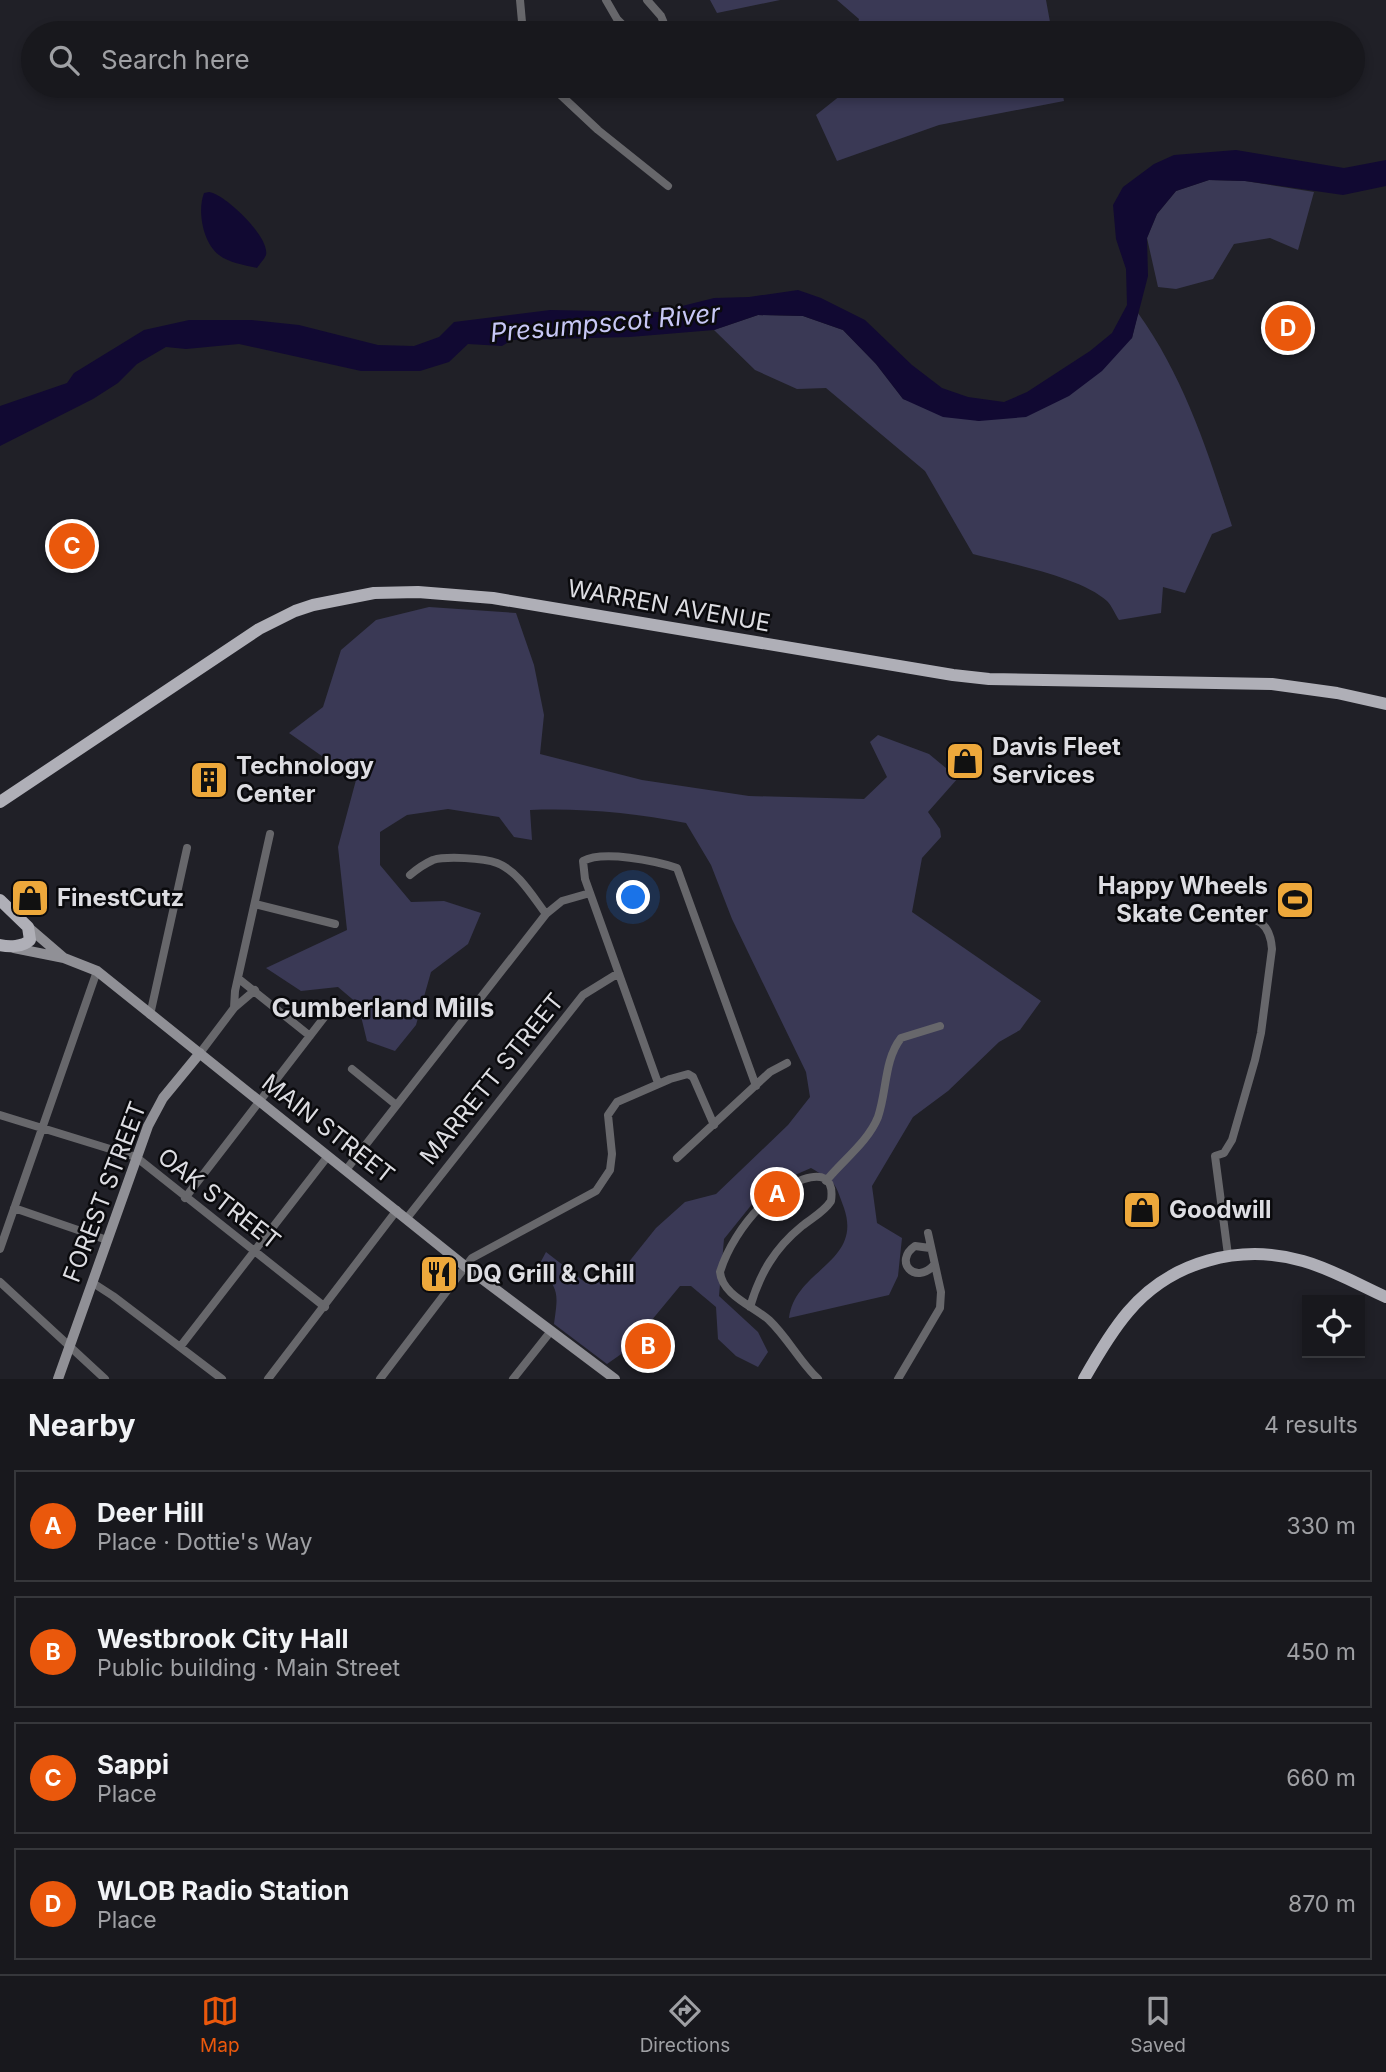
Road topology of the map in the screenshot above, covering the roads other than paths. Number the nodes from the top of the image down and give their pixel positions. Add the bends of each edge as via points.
1 (520, 0) edge
2 (606, 0) edge
3 (647, 0) edge
4 (522, 21) edge
5 (619, 21) edge
6 (663, 21) edge
7 (564, 98) edge
8 (668, 187) dead end
9 (1386, 704) edge
10 (0, 802) edge
11 (270, 834) dead end
12 (187, 848) dead end
13 (410, 875) dead end
14 (590, 892) junction
15 (0, 900) edge
16 (255, 904) junction
17 (1234, 913) dead end
18 (546, 914) junction
19 (335, 924) dead end
20 (28, 928) junction
21 (4, 946) edge
22 (64, 958) junction
23 (97, 971) junction
24 (617, 974) junction
25 (239, 979) junction
26 (255, 990) junction
27 (337, 1002) dead end
28 (234, 1008) junction
29 (150, 1015) junction
30 (940, 1026) dead end
31 (310, 1036) junction
32 (200, 1053) junction
33 (787, 1063) dead end
34 (352, 1069) dead end
35 (658, 1083) junction
36 (756, 1086) junction
37 (260, 1101) junction
38 (396, 1104) junction
39 (0, 1115) edge
40 (714, 1125) junction
41 (42, 1128) junction
42 (328, 1156) junction
43 (136, 1157) junction
44 (677, 1158) dead end
45 (346, 1170) junction
46 (826, 1181) junction
47 (185, 1198) junction
48 (14, 1208) junction
49 (402, 1214) junction
50 (928, 1233) dead end
51 (107, 1240) junction
52 (930, 1248) junction
53 (0, 1249) edge
54 (254, 1251) junction
55 (1228, 1255) junction
56 (934, 1265) junction
57 (466, 1267) junction
58 (0, 1282) edge
59 (93, 1283) junction
60 (1386, 1297) edge
61 (324, 1307) junction
62 (750, 1307) junction
63 (551, 1331) junction
64 (70, 1347) junction
65 (180, 1347) junction
66 (58, 1379) edge
67 (105, 1379) edge
68 (222, 1379) edge
69 (268, 1379) edge
70 (380, 1379) edge
71 (513, 1379) edge
72 (615, 1379) edge
73 (818, 1379) edge
74 (898, 1379) edge
75 (1084, 1379) edge

1 - 4 street
2 - 5 street
3 - 6 street
7 - 8 street
9 - 10 main road, WARREN AVENUE via 1272,684 989,679 492,598 374,593 313,605 259,629
11 - 16 street, FOREST STREET
12 - 29 street
13 - 18 street via 436,859 498,863 518,879
14 - 18 street via 562,901
14 - 24 street
14 - 36 street via 583,861 600,856 677,868
15 - 20 main road
16 - 19 street
16 - 25 street, FOREST STREET
17 - 55 street via 1259,920 1271,935 1272,948 1252,1069 1232,1140 1224,1153 1215,1156
18 - 38 street
20 - 21 main road via 26,944
20 - 22 main road
21 - 22 main road, MAIN STREET
22 - 23 main road, MAIN STREET
23 - 29 main road, MAIN STREET
23 - 41 street
24 - 35 street
24 - 49 street, MARRETT STREET via 583,995
25 - 26 street
25 - 28 street, FOREST STREET
26 - 28 street
26 - 31 street
27 - 31 street
28 - 32 street, FOREST STREET
29 - 32 main road, MAIN STREET
30 - 46 street via 897,1042 877,1119
31 - 37 street
32 - 37 main road, MAIN STREET
32 - 43 main road, FOREST STREET via 155,1111
33 - 36 street
34 - 38 street
35 - 40 street via 682,1075 693,1077
35 - 57 street via 612,1108 608,1115 611,1162 596,1191 477,1255
36 - 40 street
37 - 42 main road, MAIN STREET
37 - 47 street
38 - 45 street
39 - 41 street, OAK STREET
40 - 44 street
41 - 43 street, OAK STREET
41 - 48 street
42 - 45 main road, MAIN STREET
42 - 54 street
43 - 47 street, OAK STREET
43 - 51 main road, FOREST STREET
45 - 49 main road, MAIN STREET
46 - 62 street via 831,1201 783,1241
46 - 62 street via 810,1176 781,1190 760,1206 741,1231 722,1264 721,1279
47 - 54 street, OAK STREET
48 - 51 street
48 - 53 street
49 - 57 main road, MAIN STREET
49 - 61 street, MARRETT STREET
50 - 52 street
51 - 59 main road, FOREST STREET
52 - 56 street
52 - 56 street via 920,1245 911,1249 907,1265 922,1274
54 - 61 street, OAK STREET
54 - 65 street
55 - 60 main road via 1256,1253 1303,1261
55 - 75 main road via 1182,1270 1148,1292 1127,1313
56 - 74 street via 940,1308
57 - 63 main road, MAIN STREET
57 - 70 street
58 - 64 street
59 - 64 main road, FOREST STREET
59 - 65 street
61 - 69 street, MARRETT STREET
62 - 73 street via 777,1329
63 - 71 street
63 - 72 main road, MAIN STREET
64 - 66 main road, FOREST STREET
64 - 67 street
65 - 68 street

